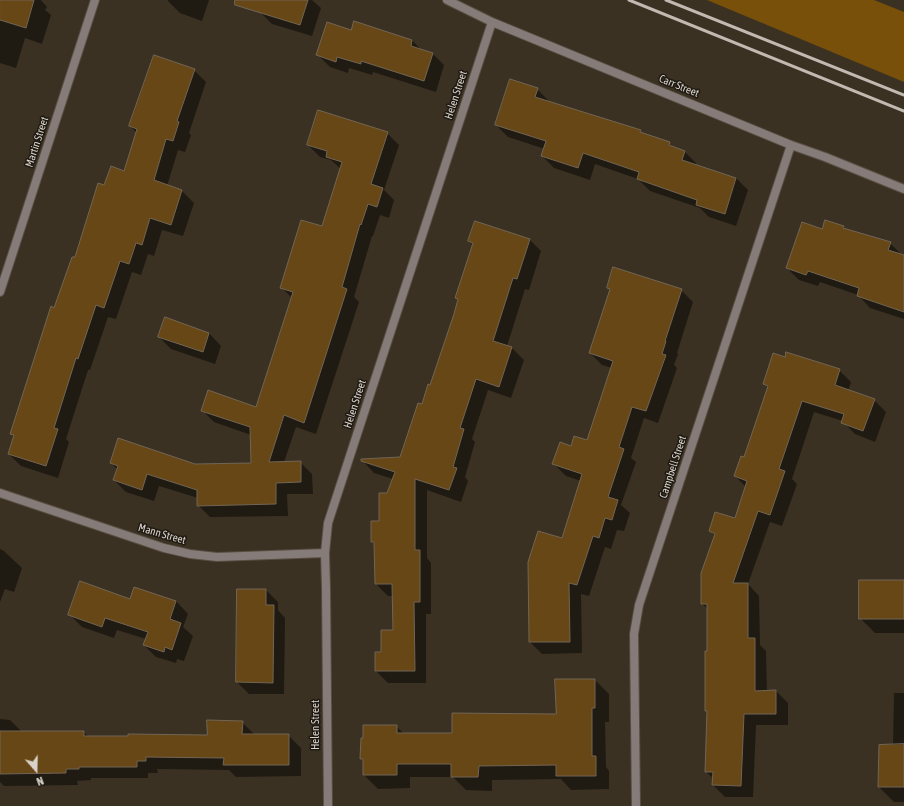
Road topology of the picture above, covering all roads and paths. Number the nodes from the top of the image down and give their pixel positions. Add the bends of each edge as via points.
1 (95, 0) edge
2 (447, 0) edge
3 (492, 22) junction
4 (791, 145) junction
5 (904, 189) edge
6 (0, 292) edge
7 (0, 493) edge
8 (325, 553) junction
9 (328, 806) edge
10 (636, 806) edge

1 - 6 street, Martin Street
2 - 3 street, Carr Street
3 - 4 street, Carr Street
3 - 8 street, Helen Street via 328,522
4 - 5 street, Carr Street
4 - 10 street, Campbell Street via 639,605 634,634
7 - 8 street, Mann Street via 164,548 190,554 217,557
8 - 9 street, Helen Street

